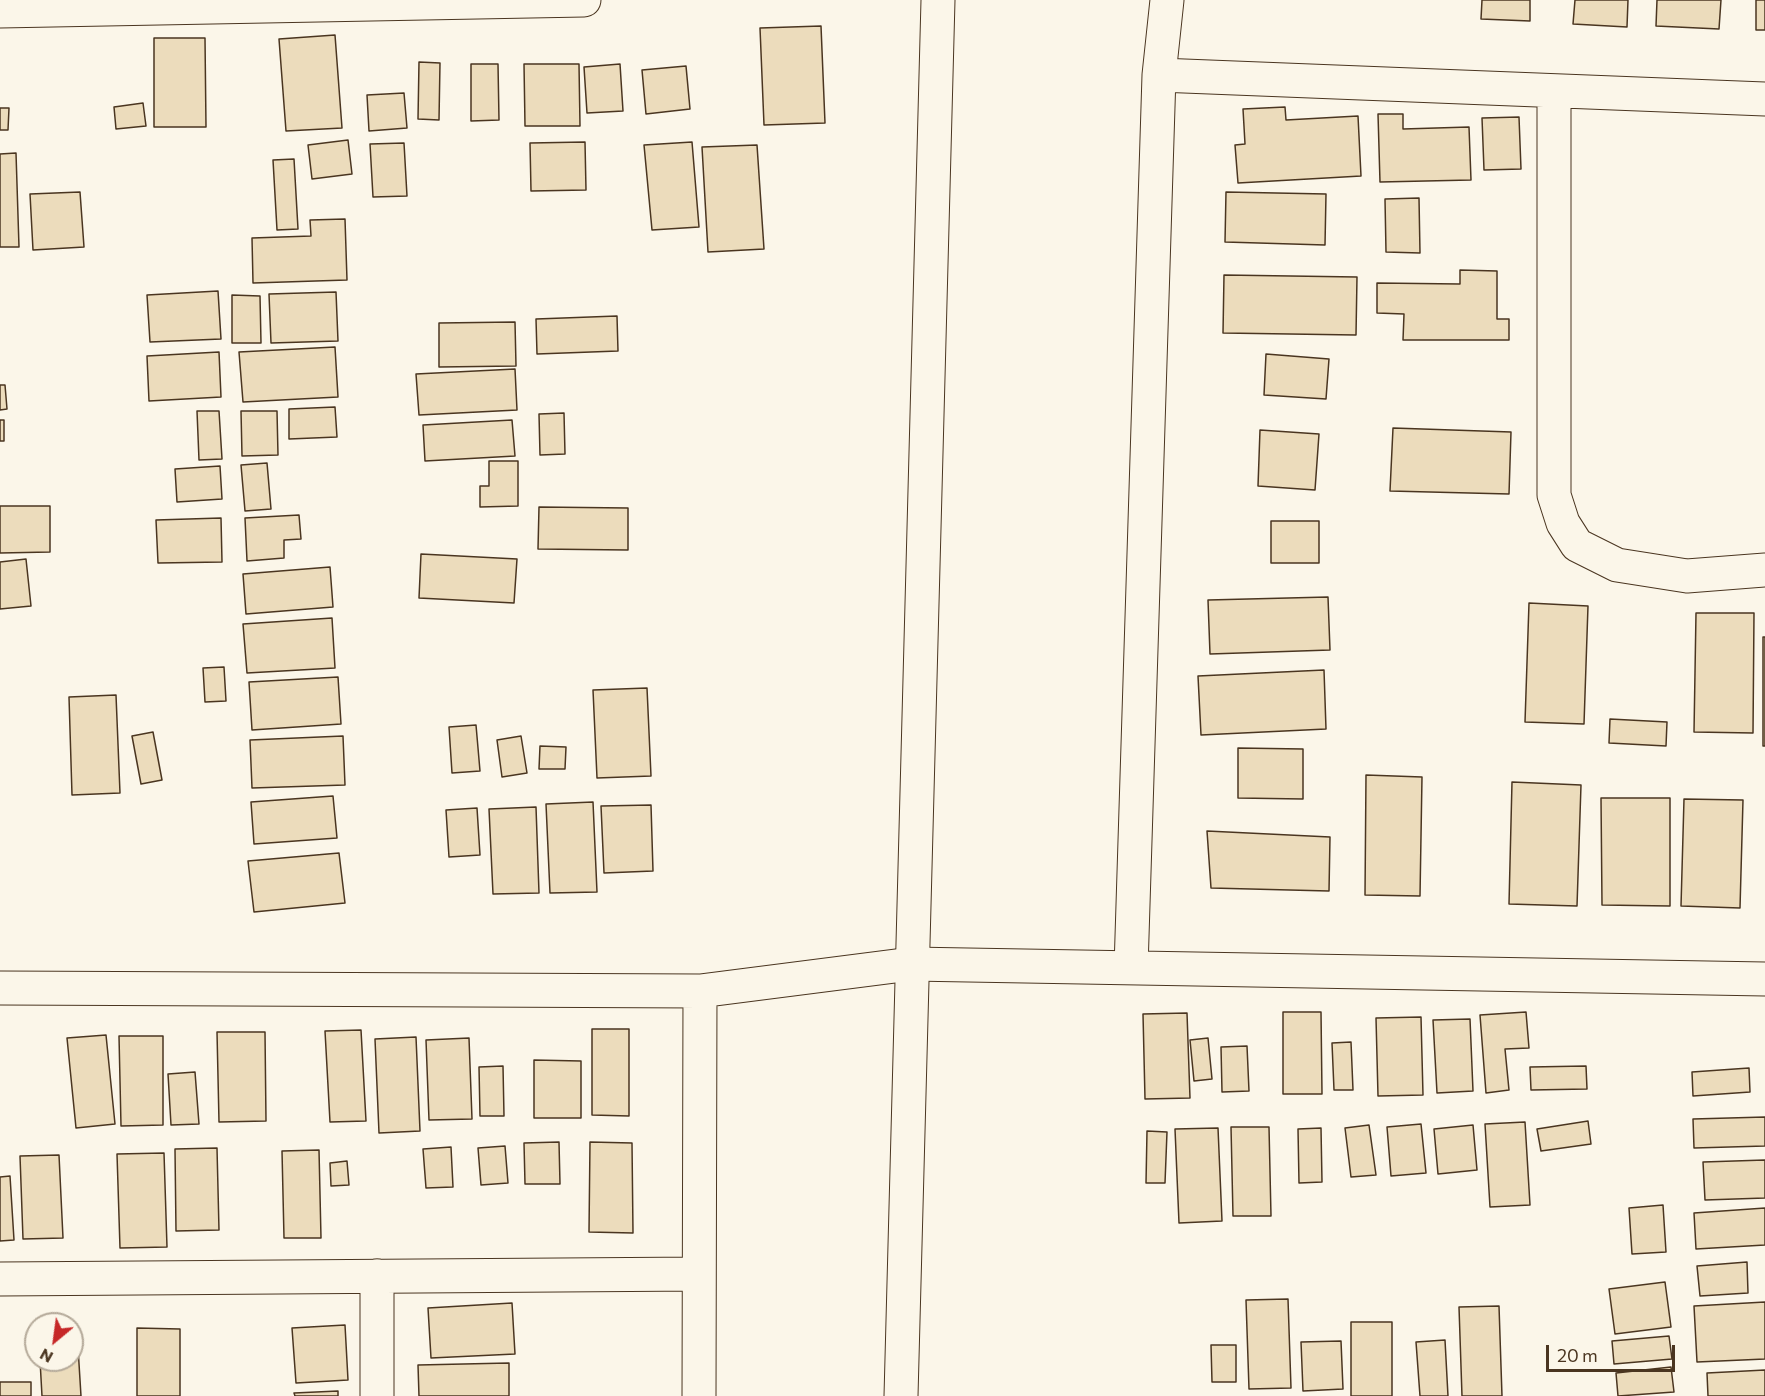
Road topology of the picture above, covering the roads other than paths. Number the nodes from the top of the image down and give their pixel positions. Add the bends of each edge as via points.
1 (584, 0) edge
2 (938, 0) edge
3 (1167, 0) edge
4 (0, 11) edge
5 (1159, 75) junction
6 (1554, 93) junction
7 (1765, 99) edge
8 (1765, 570) edge
9 (911, 964) junction
10 (1131, 968) junction
11 (1765, 980) edge
12 (0, 988) edge
13 (700, 991) junction
14 (699, 1274) junction
15 (377, 1276) junction
16 (0, 1279) edge
17 (377, 1396) edge
18 (699, 1396) edge
19 (901, 1396) edge

1 - 4 street
2 - 9 street
3 - 5 street
5 - 6 street
5 - 10 street
6 - 7 street
6 - 8 street via 1554,495 1563,523 1578,545 1617,565 1687,576
9 - 10 street
9 - 13 street
9 - 19 street
10 - 11 street
12 - 13 street
13 - 14 street
14 - 15 street
14 - 18 street
15 - 16 street
15 - 17 street

